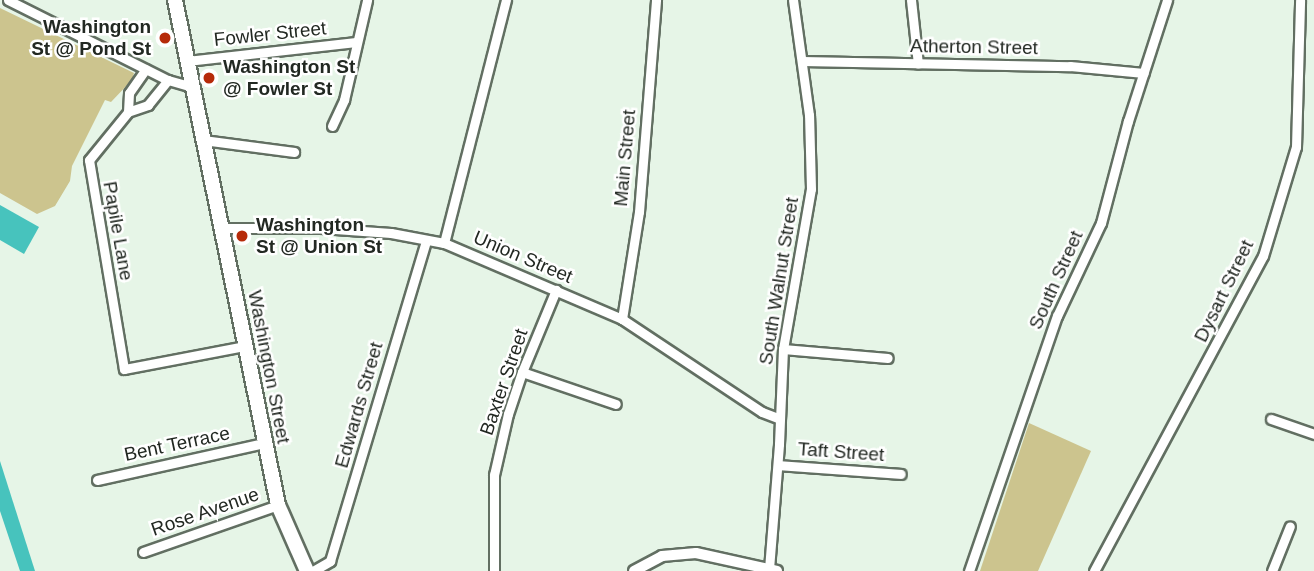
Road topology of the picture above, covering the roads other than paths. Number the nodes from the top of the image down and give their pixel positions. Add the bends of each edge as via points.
1 (8, 0) edge
2 (176, 0) edge
3 (367, 0) edge
4 (506, 0) edge
5 (656, 0) edge
6 (793, 0) edge
7 (911, 0) edge
8 (1167, 0) edge
9 (1300, 0) edge
10 (356, 42) junction
11 (187, 61) junction
12 (802, 61) junction
13 (918, 64) junction
14 (146, 69) junction
15 (1144, 73) junction
16 (168, 80) junction
17 (192, 87) junction
18 (128, 112) junction
19 (332, 126) dead end
20 (203, 140) junction
21 (295, 152) dead end
22 (221, 228) junction
23 (426, 240) junction
24 (444, 243) junction
25 (556, 290) junction
26 (622, 319) junction
27 (245, 346) junction
28 (783, 349) junction
29 (888, 358) dead end
30 (522, 372) junction
31 (616, 404) dead end
32 (780, 419) junction
33 (1270, 419) dead end
34 (1314, 434) edge
35 (264, 443) junction
36 (778, 465) junction
37 (901, 474) dead end
38 (97, 480) dead end
39 (278, 505) junction
40 (1290, 526) dead end
41 (143, 552) dead end
42 (773, 570) edge
43 (310, 571) edge
44 (494, 571) edge
45 (634, 571) edge
46 (969, 571) edge
47 (1094, 571) edge
48 (1272, 571) edge

1 - 14 street
2 - 11 main road, Washington Street
3 - 10 street
4 - 24 street
5 - 26 street, Main Street via 639,212
6 - 12 street, South Walnut Street
7 - 13 street
8 - 15 street, South Street
9 - 47 street, Dysart Street via 1296,148 1263,256
10 - 11 street, Fowler Street
10 - 19 street via 344,100
11 - 17 main road, Washington Street
12 - 13 street, Atherton Street
12 - 28 street, South Walnut Street via 810,130 810,197
13 - 15 street, Atherton Street via 1070,66
14 - 16 street
14 - 18 street, Papile Lane via 129,93
15 - 46 street, South Street via 1101,223 1057,316
16 - 17 street
16 - 18 street, Papile Lane via 148,105
17 - 20 main road, Washington Street
18 - 27 street, Papile Lane via 89,160 124,369
20 - 21 street
20 - 22 main road, Washington Street
22 - 23 street, Union Street via 321,228
22 - 27 main road, Washington Street
23 - 24 street, Union Street
23 - 43 street, Edwards Street via 330,561
24 - 25 street, Union Street
25 - 26 street, Union Street
25 - 30 street, Baxter Street
26 - 32 street, Union Street via 762,412
27 - 35 main road, Washington Street
28 - 29 street
28 - 32 street, South Walnut Street
30 - 31 street
30 - 44 street, Baxter Street via 494,475
32 - 36 street, South Walnut Street
33 - 34 street
35 - 38 street, Bent Terrace
35 - 39 main road, Washington Street
36 - 37 street, Taft Street
36 - 42 street, South Walnut Street
39 - 41 street, Rose Avenue
39 - 43 main road, Washington Street
40 - 48 street
42 - 45 street via 696,553 662,556

